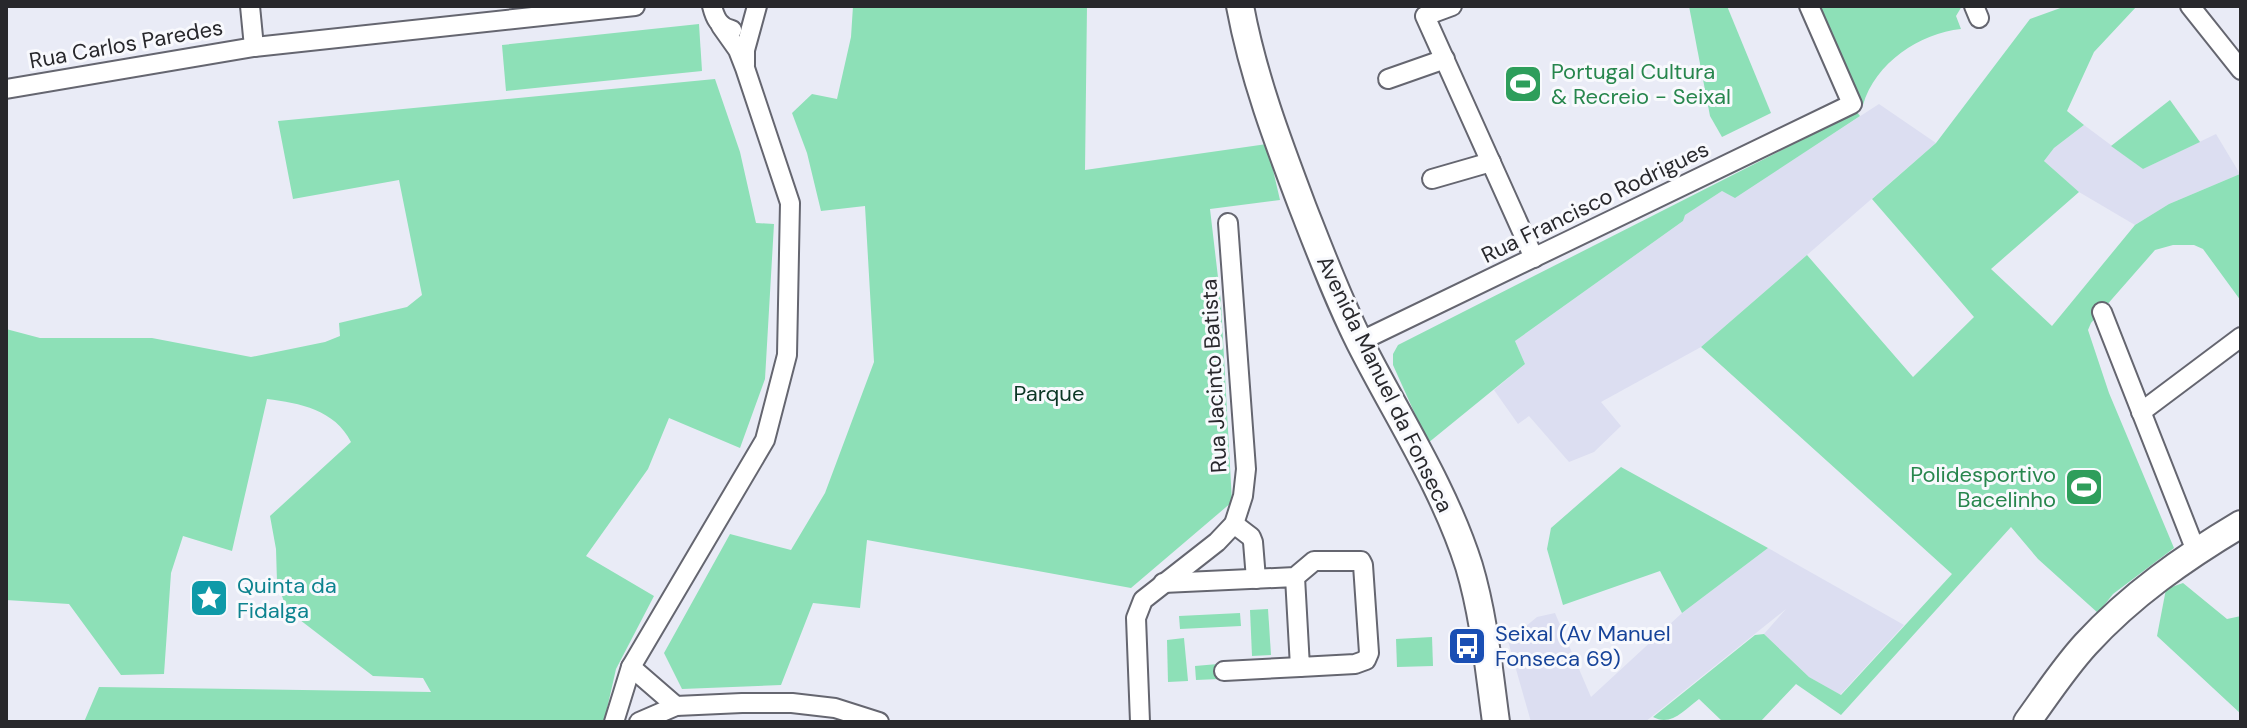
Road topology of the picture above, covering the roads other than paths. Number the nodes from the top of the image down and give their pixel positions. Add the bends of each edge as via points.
1 (250, 6) edge
2 (635, 6) edge
3 (1240, 6) edge
4 (1452, 6) edge
5 (1809, 6) edge
6 (2190, 6) edge
7 (711, 12) edge
8 (488, 14) edge
9 (755, 15) edge
10 (254, 47) junction
11 (1445, 59) junction
12 (745, 68) junction
13 (2241, 70) edge
14 (1388, 79) dead end
15 (6, 89) edge
16 (1491, 162) junction
17 (1432, 179) dead end
18 (1228, 223) dead end
19 (1534, 258) junction
20 (2102, 312) dead end
21 (2241, 337) edge
22 (1359, 342) junction
23 (2141, 412) junction
24 (1234, 524) junction
25 (2241, 524) edge
26 (2196, 551) junction
27 (1295, 577) junction
28 (1256, 579) junction
29 (1163, 583) junction
30 (631, 667) junction
31 (1300, 667) junction
32 (1224, 671) dead end
33 (676, 706) junction
34 (743, 713) edge
35 (836, 715) edge
36 (614, 722) edge
37 (639, 722) edge
38 (879, 722) edge
39 (1140, 722) edge
40 (1496, 722) edge
41 (2027, 722) edge

1 - 10 street
2 - 8 street, Rua Carlos Paredes
3 - 22 street, Avenida Manuel da Fonseca via 1265,106
4 - 11 street via 1425,16
5 - 19 street, Rua Francisco Rodrigues via 1852,104
6 - 13 street
7 - 9 street via 737,31
7 - 12 street
8 - 10 street, Rua Carlos Paredes
9 - 12 street
10 - 15 street, Rua Carlos Paredes
11 - 14 street
11 - 16 street
12 - 30 street via 790,203 787,355 765,440
16 - 17 street
16 - 19 street
18 - 24 street, Rua Jacinto Batista via 1246,469
19 - 22 street, Rua Francisco Rodrigues
20 - 23 street
21 - 23 street
22 - 40 street, Avenida Manuel da Fonseca via 1412,440 1469,567
23 - 26 street
24 - 28 street via 1251,537
24 - 29 street
25 - 26 street
26 - 41 street via 2141,591 2085,645
27 - 28 street
27 - 31 street
27 - 31 street via 1314,561 1356,559 1363,565 1369,653 1355,664
28 - 29 street
29 - 39 street via 1143,600 1136,618
30 - 33 street
30 - 36 street
31 - 32 street
33 - 34 street
33 - 37 street
34 - 35 street via 792,703
35 - 38 street

